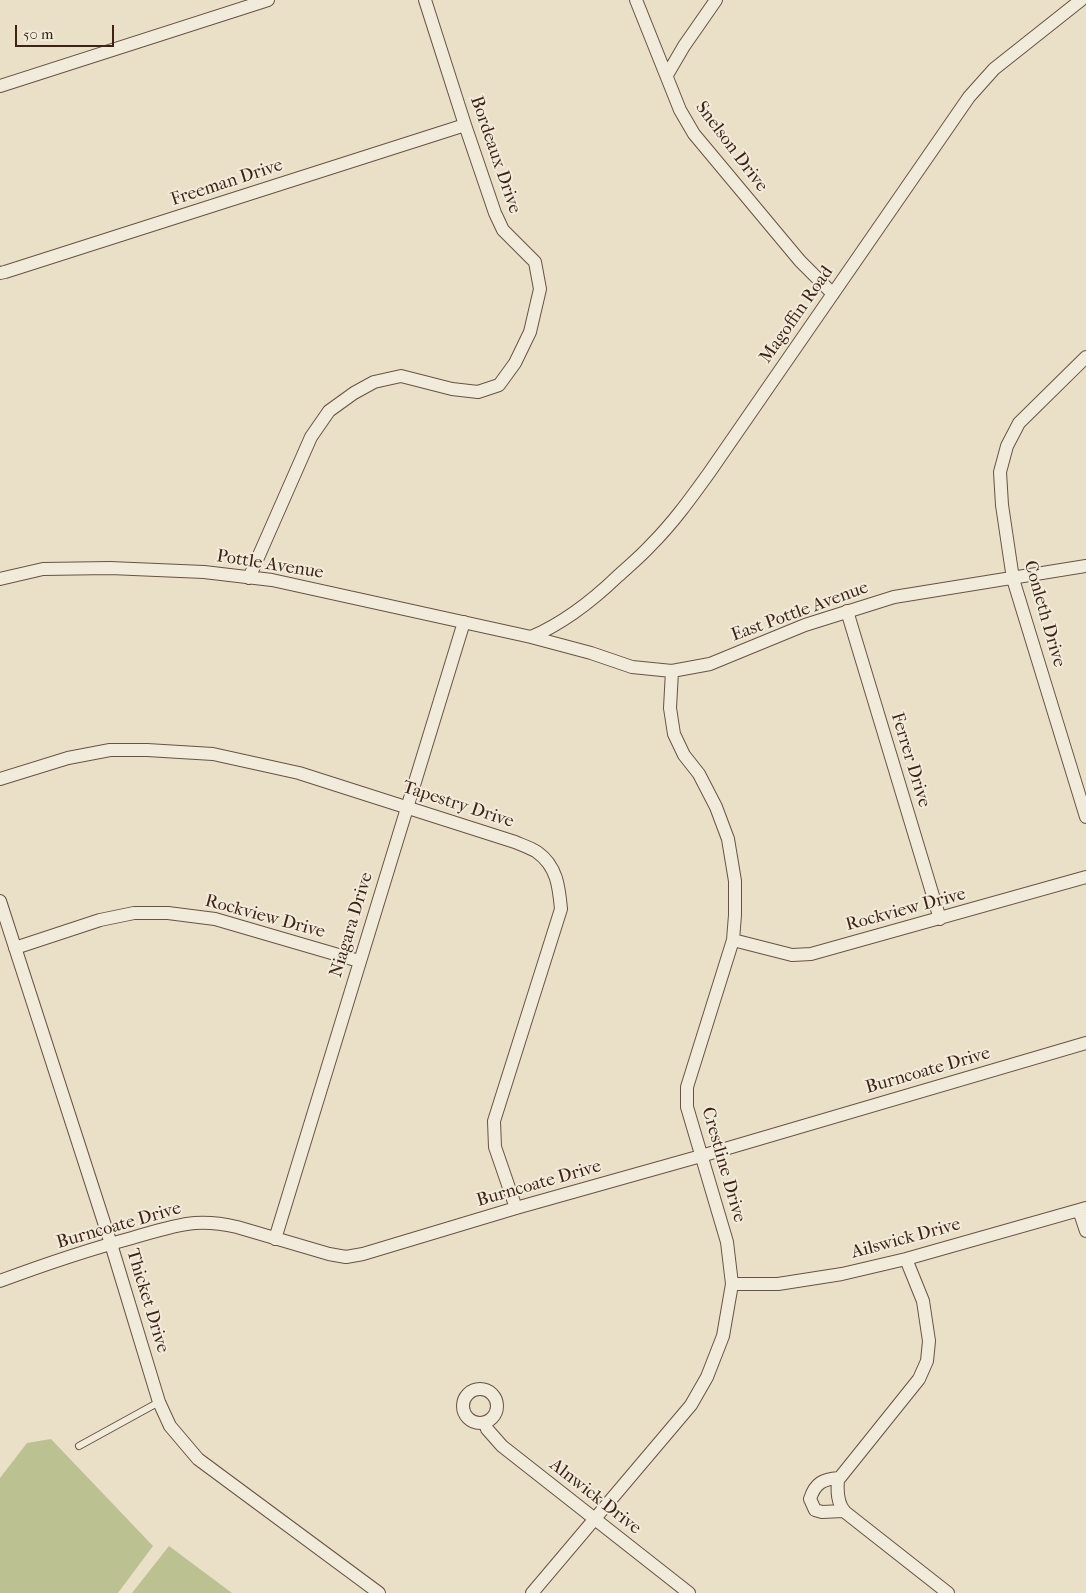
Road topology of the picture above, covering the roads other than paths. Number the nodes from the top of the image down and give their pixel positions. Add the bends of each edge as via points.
1 (268, 0) edge
2 (425, 0) edge
3 (636, 0) edge
4 (716, 0) edge
5 (1080, 0) edge
6 (667, 75) junction
7 (0, 86) edge
8 (465, 125) junction
9 (0, 272) edge
10 (833, 294) junction
11 (1086, 357) edge
12 (1086, 566) edge
13 (250, 578) junction
14 (0, 579) edge
15 (1013, 579) junction
16 (847, 610) junction
17 (464, 622) junction
18 (531, 637) junction
19 (672, 671) junction
20 (0, 779) edge
21 (407, 807) junction
22 (1086, 817) edge
23 (1086, 877) edge
24 (0, 901) edge
25 (940, 919) junction
26 (733, 940) junction
27 (15, 948) junction
28 (359, 961) junction
29 (1086, 1042) edge
30 (701, 1156) junction
31 (516, 1208) junction
32 (1083, 1209) edge
33 (1086, 1231) edge
34 (275, 1239) junction
35 (111, 1244) junction
36 (906, 1259) junction
37 (0, 1281) edge
38 (732, 1284) junction
39 (159, 1402) junction
40 (486, 1422) dead end
41 (79, 1446) dead end
42 (839, 1478) junction
43 (844, 1511) junction
44 (595, 1520) junction
45 (380, 1593) edge
46 (532, 1593) edge
47 (689, 1593) edge
48 (948, 1593) edge

1 - 7 street
2 - 8 street, Bordeaux Drive
3 - 6 street, Snelson Drive
4 - 6 street
5 - 10 street, Magoffin Road via 994,70 969,97
6 - 10 street, Snelson Drive via 680,110 694,134 800,261
8 - 9 street, Freeman Drive
8 - 13 street, Bordeaux Drive via 503,230 535,262 540,289 530,332 519,356 499,385 478,392 401,376 374,382 329,411 310,437
10 - 18 street, Magoffin Road via 682,510 652,544 595,597 570,616
11 - 15 street, Conleth Drive via 1020,423 1007,446 1000,472
12 - 15 street, East Pottle Avenue
13 - 14 street, Pottle Avenue via 150,569 70,568
13 - 17 street, Pottle Avenue via 303,586
15 - 16 street, East Pottle Avenue via 894,597
15 - 22 street, Conleth Drive
16 - 19 street, East Pottle Avenue via 710,664
16 - 25 street, Ferrer Drive
17 - 18 street, Pottle Avenue
17 - 21 street, Niagara Drive
18 - 19 street, East Pottle Avenue via 632,667
19 - 26 street, Crestline Drive via 670,708 674,734 716,807 728,839 735,881
20 - 21 street, Tapestry Drive via 68,758 110,750 214,754 299,774
21 - 28 street, Niagara Drive
21 - 31 street, Tapestry Drive via 538,852 553,869 560,887 561,909 494,1121 495,1147
23 - 25 street, Rockview Drive
24 - 27 street, Thicket Drive
25 - 26 street, Rockview Drive via 811,954 792,955
26 - 30 street, Crestline Drive via 687,1087 687,1107
27 - 28 street, Rockview Drive via 100,920 134,913 168,913 215,919
27 - 35 street, Thicket Drive
28 - 34 street, Niagara Drive
29 - 30 street, Burncoate Drive
30 - 31 street, Burncoate Drive
30 - 38 street, Crestline Drive via 727,1242
31 - 34 street, Burncoate Drive via 346,1257
32 - 33 street
32 - 36 street, Ailswick Drive
34 - 35 street, Burncoate Drive via 237,1227 198,1223 177,1225
35 - 37 street, Burncoate Drive
35 - 39 street, Thicket Drive
36 - 38 street, Ailswick Drive via 778,1284
36 - 42 street via 923,1301 927,1362 919,1379
38 - 44 street, Crestline Drive via 723,1336 707,1377 691,1405
39 - 41 lane
39 - 45 street, Thicket Drive via 170,1426 198,1459
40 - 44 street, Alnwick Drive via 487,1429 502,1446
42 - 43 street via 837,1494
42 - 43 street via 819,1482 810,1499 815,1510
43 - 48 street
44 - 46 street, Crestline Drive
44 - 47 street, Alnwick Drive

